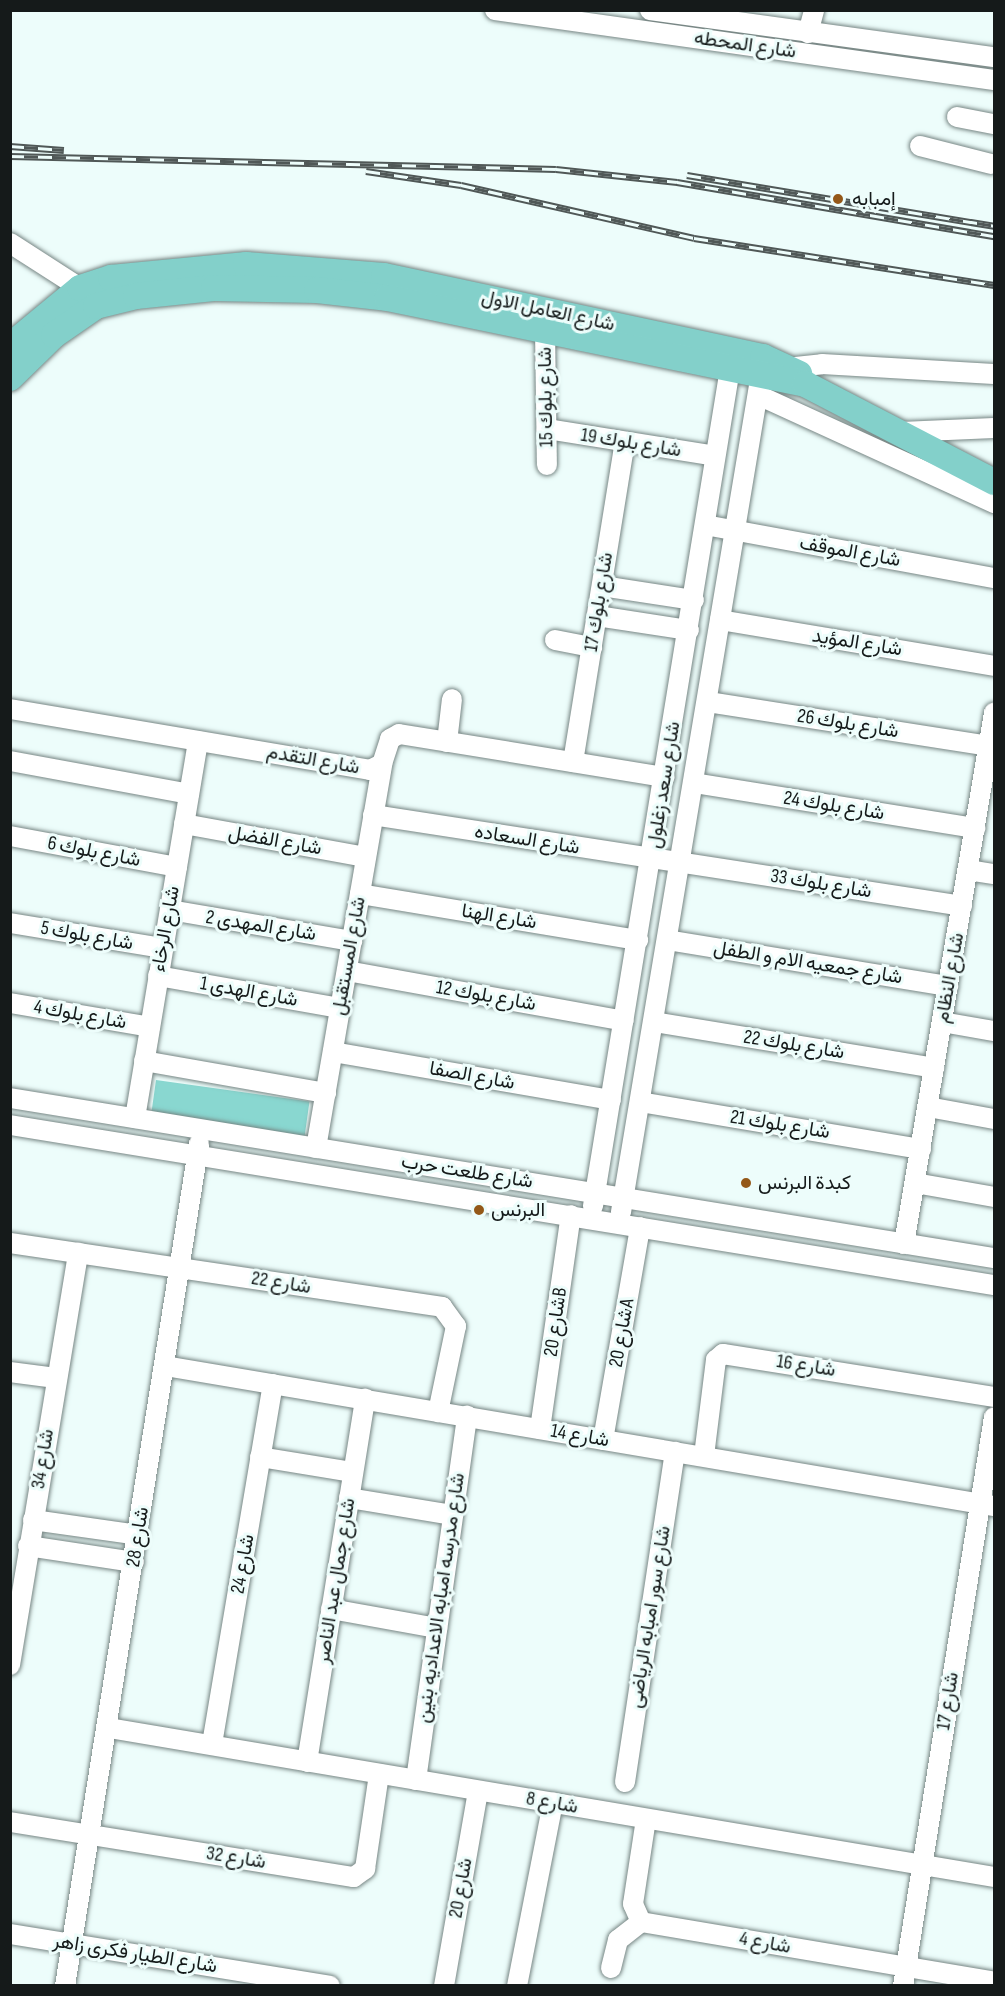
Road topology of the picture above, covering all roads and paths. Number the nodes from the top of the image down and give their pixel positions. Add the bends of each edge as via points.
1 (495, 10) edge
2 (650, 10) edge
3 (814, 10) edge
4 (675, 12) edge
5 (808, 33) junction
6 (898, 45) junction
7 (994, 57) edge
8 (895, 67) junction
9 (994, 80) edge
10 (957, 117) dead end
11 (994, 124) edge
12 (920, 146) dead end
13 (991, 163) edge
14 (10, 243) edge
15 (88, 297) junction
16 (545, 329) junction
17 (10, 346) edge
18 (731, 359) junction
19 (786, 368) junction
20 (994, 374) edge
21 (760, 376) junction
22 (10, 378) edge
23 (994, 428) edge
24 (547, 429) junction
25 (912, 431) junction
26 (625, 441) junction
27 (716, 456) junction
28 (994, 462) edge
29 (547, 465) dead end
30 (994, 482) edge
31 (994, 503) edge
32 (705, 525) junction
33 (735, 531) junction
34 (994, 578) edge
35 (602, 586) junction
36 (694, 600) junction
37 (597, 616) junction
38 (720, 620) junction
39 (689, 630) junction
40 (555, 640) dead end
41 (592, 647) junction
42 (994, 666) edge
43 (452, 699) dead end
44 (708, 702) junction
45 (10, 709) edge
46 (994, 713) edge
47 (198, 741) junction
48 (447, 742) junction
49 (989, 746) junction
50 (10, 761) edge
51 (573, 762) junction
52 (382, 764) junction
53 (665, 777) junction
54 (694, 783) junction
55 (989, 785) edge
56 (189, 794) junction
57 (374, 815) junction
58 (184, 824) junction
59 (975, 828) junction
60 (10, 836) edge
61 (366, 857) junction
62 (652, 860) junction
63 (681, 862) junction
64 (177, 867) junction
65 (968, 870) junction
66 (994, 874) edge
67 (360, 894) junction
68 (962, 906) junction
69 (170, 910) junction
70 (10, 923) edge
71 (638, 940) junction
72 (667, 940) junction
73 (352, 941) junction
74 (163, 948) junction
75 (347, 971) junction
76 (158, 976) junction
77 (948, 986) junction
78 (10, 1003) edge
79 (340, 1008) junction
80 (624, 1021) junction
81 (654, 1022) junction
82 (942, 1022) junction
83 (150, 1027) junction
84 (994, 1031) edge
85 (333, 1052) junction
86 (144, 1061) junction
87 (934, 1068) junction
88 (326, 1093) junction
89 (10, 1098) edge
90 (611, 1100) junction
91 (640, 1102) junction
92 (928, 1107) junction
93 (135, 1118) junction
94 (994, 1119) edge
95 (10, 1125) edge
96 (202, 1130) junction
97 (316, 1148) junction
98 (921, 1149) junction
99 (198, 1156) junction
100 (915, 1183) junction
101 (596, 1194) junction
102 (994, 1197) edge
103 (624, 1198) junction
104 (571, 1215) junction
105 (591, 1219) junction
106 (620, 1223) junction
107 (640, 1227) junction
108 (10, 1242) edge
109 (904, 1244) junction
110 (78, 1253) junction
111 (994, 1258) edge
112 (180, 1268) junction
113 (994, 1285) edge
114 (165, 1366) junction
115 (10, 1372) edge
116 (56, 1378) junction
117 (273, 1384) junction
118 (994, 1397) edge
119 (365, 1399) junction
120 (438, 1412) junction
121 (467, 1416) junction
122 (994, 1417) edge
123 (540, 1429) junction
124 (603, 1440) junction
125 (675, 1452) junction
126 (704, 1456) junction
127 (260, 1457) junction
128 (353, 1472) junction
129 (349, 1498) junction
130 (987, 1504) edge
131 (452, 1515) junction
132 (33, 1520) junction
133 (138, 1535) junction
134 (28, 1546) junction
135 (134, 1562) junction
136 (16, 1590) edge
137 (331, 1609) junction
138 (437, 1628) junction
139 (10, 1665) edge
140 (109, 1728) junction
141 (212, 1744) junction
142 (307, 1762) junction
143 (379, 1774) junction
144 (416, 1780) junction
145 (625, 1782) dead end
146 (478, 1791) junction
147 (553, 1803) junction
148 (646, 1819) junction
149 (10, 1822) edge
150 (92, 1835) junction
151 (922, 1865) junction
152 (994, 1877) edge
153 (641, 1922) junction
154 (10, 1934) edge
155 (72, 1943) junction
156 (611, 1968) dead end
157 (904, 1976) edge
158 (994, 1982) edge
159 (65, 1986) edge
160 (330, 1986) edge
161 (444, 1986) edge
162 (517, 1986) edge

1 - 8 street, شارع المحطه
2 - 4 street, شارع المحطه
3 - 5 street
4 - 5 street, شارع المحطه
5 - 6 street, شارع المحطه
6 - 7 street, شارع المحطه
6 - 8 street
8 - 9 street, شارع المحطه
10 - 11 street
12 - 13 street
14 - 15 street
15 - 16 main road, شارع العامل الاول via 214,288 317,290
15 - 17 main road
15 - 18 main road, شارع العامل الاول via 111,278 216,266 317,268 384,276
15 - 22 main road
16 - 18 main road, شارع العامل الاول
16 - 24 street, شارع بلوك 15
18 - 21 main road, شارع العامل الاول
18 - 27 street, شارع سعد زغلول
19 - 20 street via 822,364
19 - 21 main road, شارع العامل الاول
19 - 25 main road, شارع العامل الاول
21 - 25 main road, شارع العامل الاول via 819,389
21 - 31 street
21 - 33 street, شارع سعد زغلول
23 - 25 street
24 - 26 street, شارع بلوك 19
24 - 29 street, شارع بلوك 15
25 - 28 main road, شارع العامل الاول
25 - 30 main road, شارع العامل الاول
26 - 27 street, شارع بلوك 19
26 - 35 street, شارع بلوك 17
27 - 32 street, شارع سعد زغلول
32 - 33 street, شارع الموقف
32 - 36 street, شارع سعد زغلول
33 - 34 street, شارع الموقف
33 - 38 street, شارع سعد زغلول
35 - 36 street
35 - 37 street, شارع بلوك 17
36 - 39 street, شارع سعد زغلول
37 - 39 street
37 - 41 street, شارع بلوك 17
38 - 42 street, شارع المؤيد
38 - 44 street, شارع سعد زغلول
39 - 53 street, شارع سعد زغلول
40 - 41 street
41 - 51 street, شارع بلوك 17
43 - 48 street
44 - 49 street, شارع بلوك 26
44 - 54 street, شارع سعد زغلول
45 - 47 street, شارع التقدم
46 - 49 street, شارع النظام
47 - 52 street, شارع التقدم via 370,770
47 - 56 street, شارع الرخاء
48 - 51 street, شارع التقدم
48 - 52 street, شارع التقدم via 394,735
49 - 55 street, شارع النظام
50 - 56 street
51 - 53 street, شارع التقدم
52 - 57 street, شارع المستقبل
53 - 62 street, شارع سعد زغلول
54 - 59 street, شارع بلوك 24
54 - 63 street, شارع سعد زغلول
55 - 59 street, شارع النظام
56 - 58 street, شارع الرخاء
57 - 61 street, شارع المستقبل
57 - 62 street, شارع السعاده
58 - 61 street, شارع الفضل
58 - 64 street, شارع الرخاء
59 - 65 street, شارع النظام
60 - 64 street, شارع بلوك 6
61 - 67 street, شارع المستقبل
62 - 63 street, شارع السعاده
62 - 71 street, شارع سعد زغلول
63 - 68 street, شارع بلوك 33
63 - 72 street, شارع سعد زغلول
64 - 69 street, شارع الرخاء
65 - 66 street
65 - 68 street, شارع النظام
67 - 71 street, شارع الهنا
67 - 73 street, شارع المستقبل
68 - 77 street, شارع النظام
69 - 73 street, شارع المهدى 2
69 - 74 street, شارع الرخاء
70 - 74 street, شارع بلوك 5
71 - 80 street, شارع سعد زغلول
72 - 77 street, شارع جمعيه الام و الطفل
72 - 81 street, شارع سعد زغلول
73 - 75 street, شارع المستقبل
74 - 76 street, شارع الرخاء
75 - 79 street, شارع المستقبل
75 - 80 street, شارع بلوك 12
76 - 79 street, شارع الهدى 1
76 - 83 street, شارع الرخاء
77 - 82 street, شارع النظام
78 - 83 street, شارع بلوك 4
79 - 85 street, شارع المستقبل
80 - 90 street, شارع سعد زغلول
81 - 87 street, شارع بلوك 22
81 - 91 street, شارع سعد زغلول
82 - 84 street
82 - 87 street, شارع النظام
83 - 86 street, شارع الرخاء
85 - 88 street, شارع المستقبل
85 - 90 street, شارع الصفا
86 - 88 street
86 - 93 street, شارع الرخاء
87 - 92 street, شارع النظام
88 - 97 street, شارع المستقبل
89 - 93 street, شارع طلعت حرب
90 - 101 street, شارع سعد زغلول
91 - 98 street, شارع بلوك 21
91 - 103 street, شارع سعد زغلول
92 - 94 street
92 - 98 street, شارع النظام
93 - 96 street, شارع طلعت حرب
95 - 99 street, شارع طلعت حرب
96 - 97 street, شارع طلعت حرب
96 - 99 street, شارع 28
97 - 101 street, شارع طلعت حرب
98 - 100 street, شارع النظام
99 - 104 street, شارع طلعت حرب
99 - 112 street, شارع 28
100 - 102 street
100 - 109 street, شارع النظام
101 - 103 street, شارع طلعت حرب
101 - 105 street, شارع سعد زغلول
103 - 106 street, شارع سعد زغلول
103 - 109 street, شارع طلعت حرب
104 - 105 street, شارع طلعت حرب
104 - 123 street, شارع 20B
105 - 106 street, شارع طلعت حرب
106 - 107 street, شارع طلعت حرب
107 - 113 street, شارع طلعت حرب
107 - 124 street, شارع 20A
108 - 110 street, شارع 22
109 - 111 street, شارع طلعت حرب
110 - 112 street, شارع 22
110 - 116 street, شارع 34
112 - 114 street, شارع 28
112 - 120 street, شارع 22 via 442,1307 456,1326
114 - 117 street, شارع 14
114 - 133 street, شارع 28
115 - 116 street
116 - 132 street, شارع 34
117 - 119 street, شارع 14
117 - 127 street, شارع 24
118 - 126 street, شارع 16 via 723,1354 716,1360
119 - 120 street, شارع 14
119 - 128 street, شارع جمال عبد الناصر
120 - 121 street, شارع 14
121 - 123 street, شارع 14
121 - 131 street, شارع مدرسه امبابه الاعداديه بنين
122 - 130 street, شارع 17
123 - 124 street, شارع 14
124 - 125 street, شارع 14
125 - 126 street, شارع 14
125 - 145 street, شارع سور امبابه الرياضى
126 - 130 street, شارع 14
127 - 128 street
127 - 141 street, شارع 24
128 - 129 street, شارع جمال عبد الناصر
129 - 131 street
129 - 137 street, شارع جمال عبد الناصر
130 - 151 street, شارع 17
131 - 138 street, شارع مدرسه امبابه الاعداديه بنين
132 - 133 street
132 - 134 street, شارع 34
133 - 135 street, شارع 28
134 - 135 street
134 - 136 street, شارع 34
135 - 140 street, شارع 28
136 - 139 street, شارع 34
137 - 138 street
137 - 142 street, شارع جمال عبد الناصر
138 - 144 street, شارع مدرسه امبابه الاعداديه بنين
140 - 141 street, شارع 8
140 - 150 street, شارع 28
141 - 142 street, شارع 8
142 - 143 street, شارع 8
143 - 144 street, شارع 8
143 - 150 street, شارع 32 via 365,1869 354,1877
144 - 146 street, شارع 8
146 - 147 street, شارع 8
146 - 161 street, شارع 20
147 - 148 street, شارع 8
147 - 162 street
148 - 151 street, شارع 8
148 - 153 street via 633,1904
149 - 150 street, شارع 32
150 - 155 street, شارع 28
151 - 152 street, شارع 8
151 - 157 street, شارع 17
153 - 156 street via 618,1940
153 - 157 street, شارع 4
154 - 155 street, شارع الطيار فكرى زاهر
155 - 159 street, شارع 28
155 - 160 street, شارع الطيار فكرى زاهر
157 - 158 street, شارع 4

